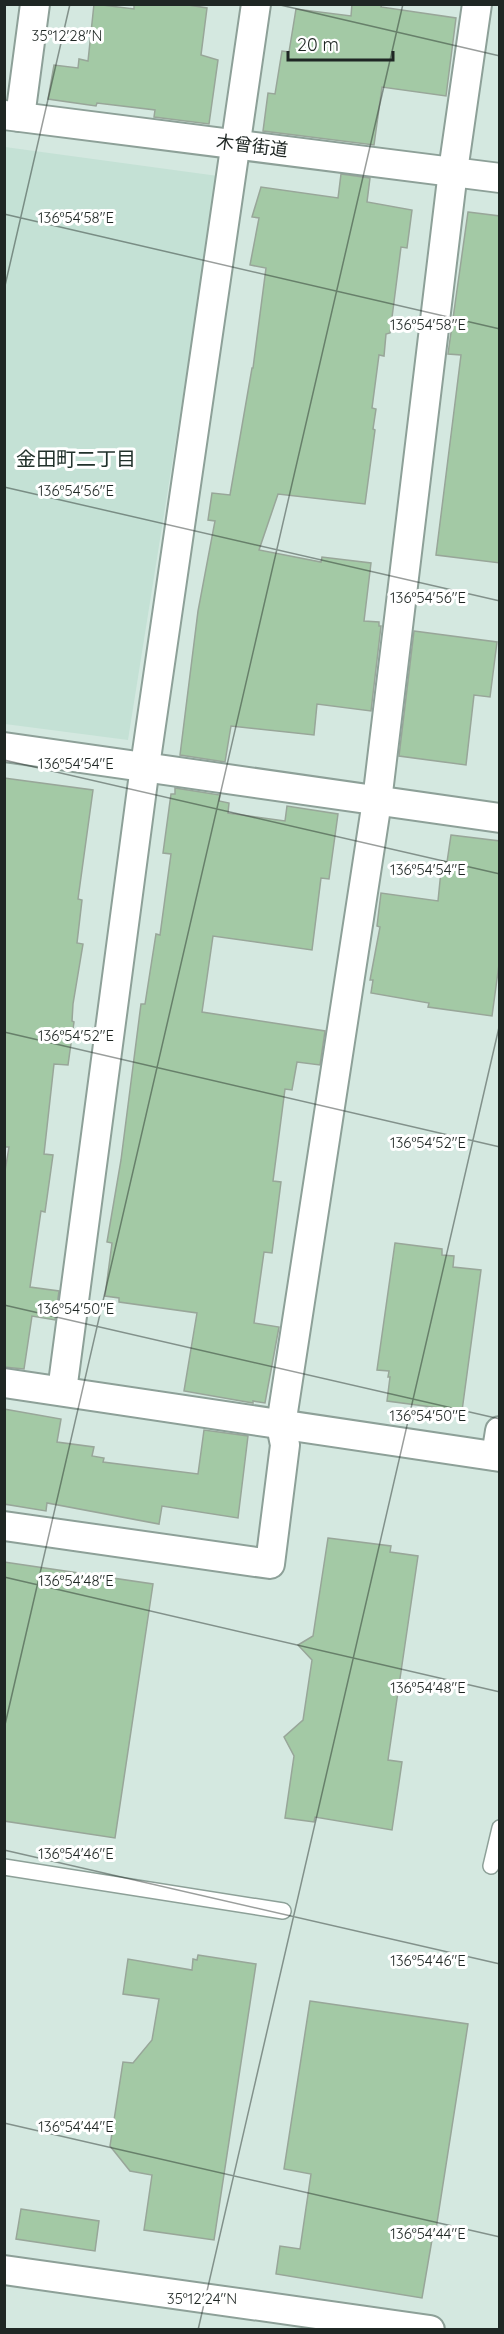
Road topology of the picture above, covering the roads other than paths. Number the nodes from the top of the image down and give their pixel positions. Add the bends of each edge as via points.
1 (35, 4) edge
2 (256, 4) edge
3 (477, 4) edge
4 (13, 116) edge
5 (237, 144) junction
6 (453, 171) junction
7 (500, 178) edge
8 (4, 747) edge
9 (145, 766) junction
10 (377, 801) junction
11 (500, 818) edge
12 (4, 1383) edge
13 (62, 1391) junction
14 (281, 1425) junction
15 (498, 1448) edge
16 (4, 1526) edge
17 (500, 1828) edge
18 (491, 1866) dead end
19 (4, 1868) edge
20 (283, 1911) dead end
21 (4, 2270) edge
22 (430, 2330) edge

1 - 4 street
2 - 5 street
3 - 6 street
4 - 5 street, 木曾街道
5 - 6 street, 木曾街道
5 - 9 street
6 - 7 street, 木曾街道
6 - 10 street
8 - 9 street
9 - 10 street
9 - 13 street
10 - 11 street
10 - 14 street
12 - 13 street
13 - 14 street
14 - 15 street
14 - 16 street via 285,1445 270,1564
17 - 18 lane
19 - 20 lane
21 - 22 street

